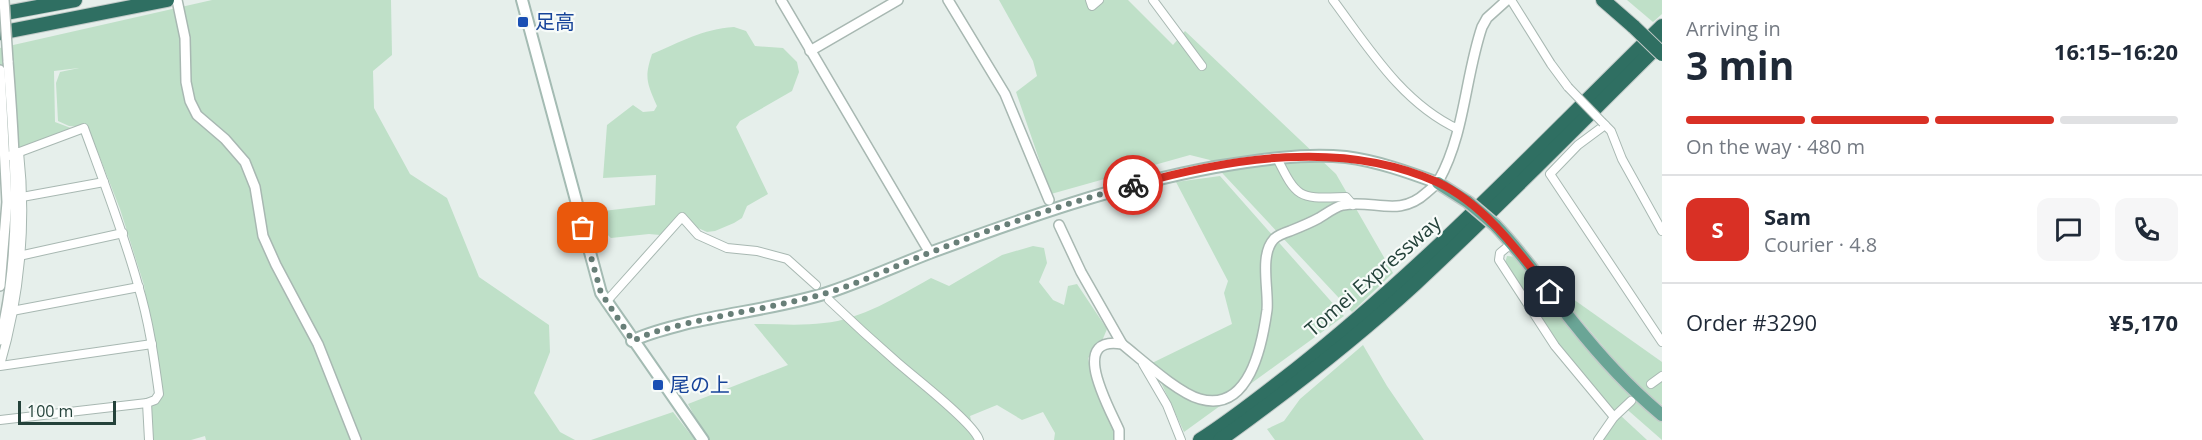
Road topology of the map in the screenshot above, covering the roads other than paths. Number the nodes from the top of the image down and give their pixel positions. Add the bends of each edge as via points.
1 (4, 0) edge
2 (75, 0) edge
3 (167, 0) edge
4 (177, 0) edge
5 (522, 0) edge
6 (781, 0) edge
7 (898, 0) edge
8 (948, 0) edge
9 (1090, 0) edge
10 (1100, 0) edge
11 (1153, 0) edge
12 (1333, 0) edge
13 (1507, 0) edge
14 (1603, 0) edge
15 (1616, 0) edge
16 (0, 14) edge
17 (1637, 24) junction
18 (1662, 26) edge
19 (0, 33) edge
20 (1662, 42) edge
21 (810, 51) junction
22 (1662, 54) edge
23 (1202, 66) dead end
24 (0, 70) edge
25 (1604, 124) junction
26 (1458, 129) junction
27 (17, 153) junction
28 (5, 158) junction
29 (1277, 158) junction
30 (104, 182) junction
31 (1438, 183) junction
32 (22, 197) junction
33 (1048, 200) dead end
34 (1353, 205) junction
35 (1059, 225) dead end
36 (1662, 231) edge
37 (123, 233) junction
38 (1512, 243) junction
39 (930, 253) junction
40 (19, 256) junction
41 (1414, 284) junction
42 (816, 285) dead end
43 (0, 286) edge
44 (139, 287) junction
45 (829, 300) dead end
46 (606, 302) junction
47 (12, 311) junction
48 (0, 340) edge
49 (633, 341) junction
50 (1662, 342) edge
51 (152, 344) junction
52 (1122, 344) junction
53 (1140, 359) junction
54 (0, 366) edge
55 (1662, 376) edge
56 (1651, 384) dead end
57 (1631, 401) dead end
58 (147, 403) junction
59 (1662, 415) edge
60 (1614, 417) junction
61 (0, 420) edge
62 (149, 440) edge
63 (356, 440) edge
64 (703, 440) edge
65 (979, 440) edge
66 (1119, 440) edge
67 (1181, 440) edge
68 (1200, 440) edge
69 (1220, 440) edge
70 (1234, 440) edge
71 (1598, 440) edge

1 - 27 street, bridge
2 - 16 highway
3 - 19 highway
4 - 63 street via 185,38 190,101 197,116 245,162 255,188 263,236 318,344
5 - 46 main road via 596,278
6 - 21 street
7 - 21 street
8 - 33 street via 1005,94
9 - 10 street via 1092,6
11 - 23 street
12 - 26 street via 1404,90
13 - 25 street, bridge via 1568,87
13 - 26 street via 1482,27
14 - 17 highway
15 - 17 highway
17 - 20 highway
17 - 22 highway, bridge
18 - 68 highway, Tomei Expressway via 1403,279 1328,344
20 - 41 highway, Tomei Expressway
21 - 39 street
24 - 28 street
25 - 36 street
25 - 50 street via 1550,174
26 - 31 street
27 - 28 street
27 - 30 street via 84,128
27 - 32 street
27 - 48 street via 14,245
28 - 43 street via 7,202
29 - 31 main road via 1346,157
29 - 34 street via 1294,190 1302,195 1346,197
29 - 39 main road via 1183,173 1091,196
30 - 32 street
30 - 37 street
31 - 34 street via 1422,197 1394,208
31 - 38 main road, bridge via 1468,202
32 - 40 street
34 - 53 street via 1339,207 1274,239 1266,257 1267,310 1255,363 1232,396 1214,401 1199,399
35 - 52 street
37 - 40 street
37 - 44 street
38 - 59 main road via 1598,354
38 - 60 street via 1500,253 1499,260 1555,346
39 - 49 main road via 828,292 648,333
40 - 47 street
41 - 69 highway, Tomei Expressway via 1272,403
41 - 70 highway via 1346,350
42 - 46 street via 787,260 764,252 727,248 698,235 681,217
44 - 47 street
44 - 51 street
45 - 65 street via 970,426
46 - 49 main road
47 - 54 street
49 - 64 main road
51 - 54 street
51 - 58 street via 159,394
52 - 53 street
52 - 66 street via 1112,342 1103,346 1094,363 1095,375 1119,430
53 - 67 street via 1167,405
55 - 56 street
57 - 60 street
58 - 61 street
58 - 62 street
60 - 71 street

